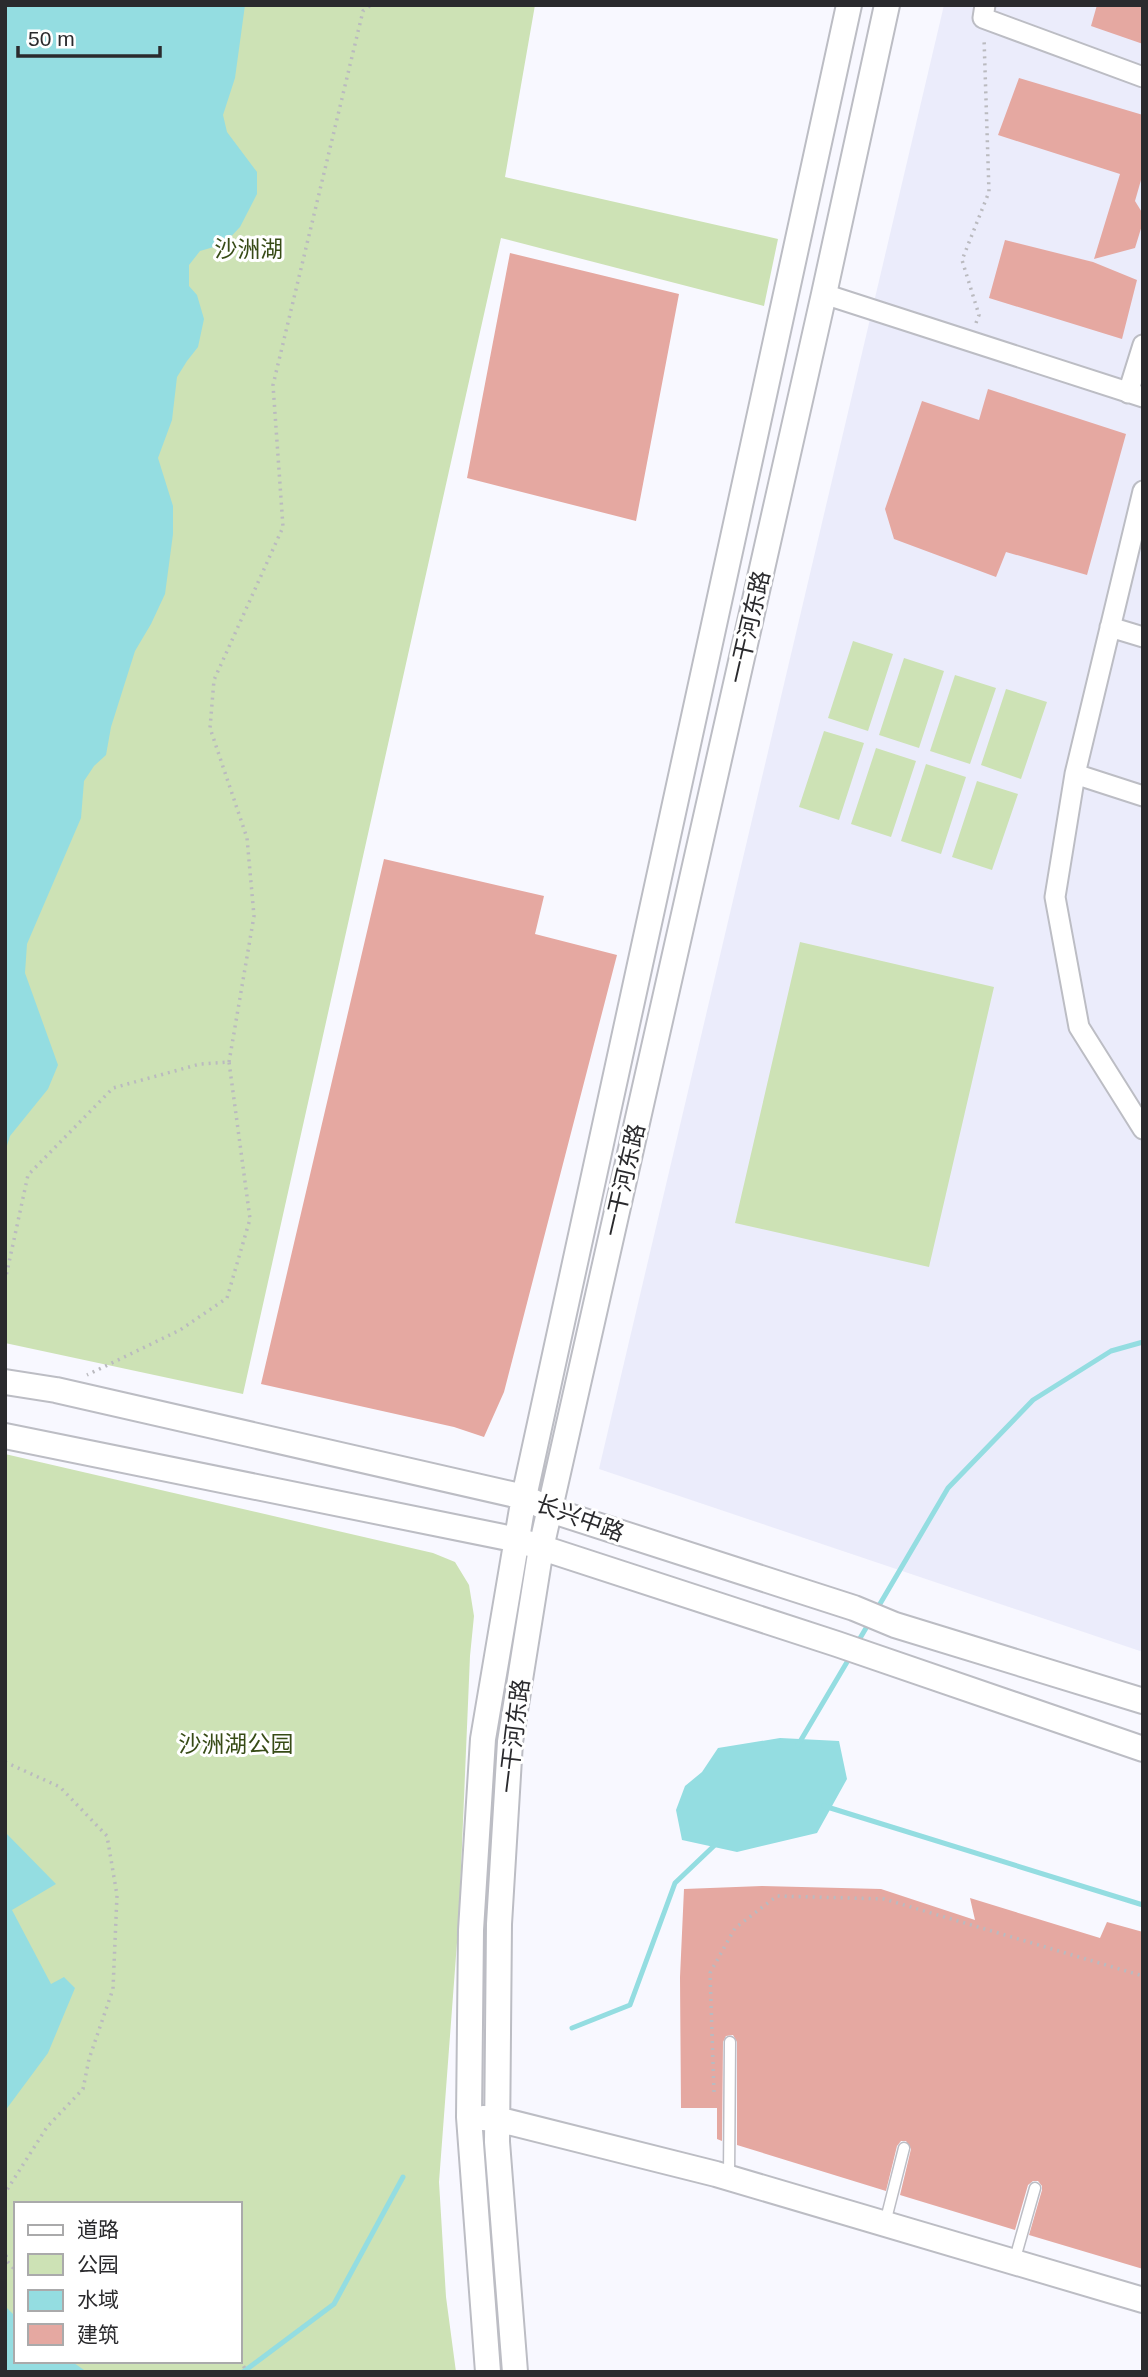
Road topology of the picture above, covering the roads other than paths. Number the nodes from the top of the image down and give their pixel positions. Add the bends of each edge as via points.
1 (849, 5) edge
2 (887, 5) edge
3 (984, 12) edge
4 (1143, 77) edge
5 (824, 294) junction
6 (1143, 345) edge
7 (1136, 395) edge
8 (1143, 491) edge
9 (1110, 627) junction
10 (1143, 637) edge
11 (1075, 774) junction
12 (1143, 796) edge
13 (1143, 1129) edge
14 (5, 1382) edge
15 (6, 1436) edge
16 (524, 1497) junction
17 (550, 1510) junction
18 (529, 1544) junction
19 (1143, 1701) edge
20 (1143, 1749) edge
21 (730, 2042) dead end
22 (469, 2117) junction
23 (497, 2119) junction
24 (904, 2148) dead end
25 (729, 2178) junction
26 (1035, 2188) dead end
27 (884, 2224) junction
28 (1014, 2262) junction
29 (1143, 2300) edge
30 (488, 2372) edge
31 (515, 2372) edge

1 - 16 street, 一干河东路
2 - 5 street, 一干河东路
3 - 4 street
5 - 7 street
5 - 17 street, 一干河东路
6 - 7 street
8 - 9 street
9 - 10 street
9 - 11 street
11 - 12 street
11 - 13 street via 1055,897 1079,1027
14 - 16 street, 长兴中路
15 - 18 street, 长兴中路
16 - 17 street, 长兴中路
16 - 18 street, 一干河东路
17 - 18 street, 一干河东路
17 - 19 street, 长兴中路 via 895,1625
18 - 20 street, 长兴中路
18 - 22 street, 一干河东路 via 483,1739 471,1930
18 - 23 street, 一干河东路 via 499,1924
21 - 25 lane
22 - 23 street
22 - 30 street, 一干河东路
23 - 25 street
23 - 31 street, 一干河东路
24 - 27 lane
25 - 27 street
26 - 28 lane
27 - 28 street
28 - 29 street

